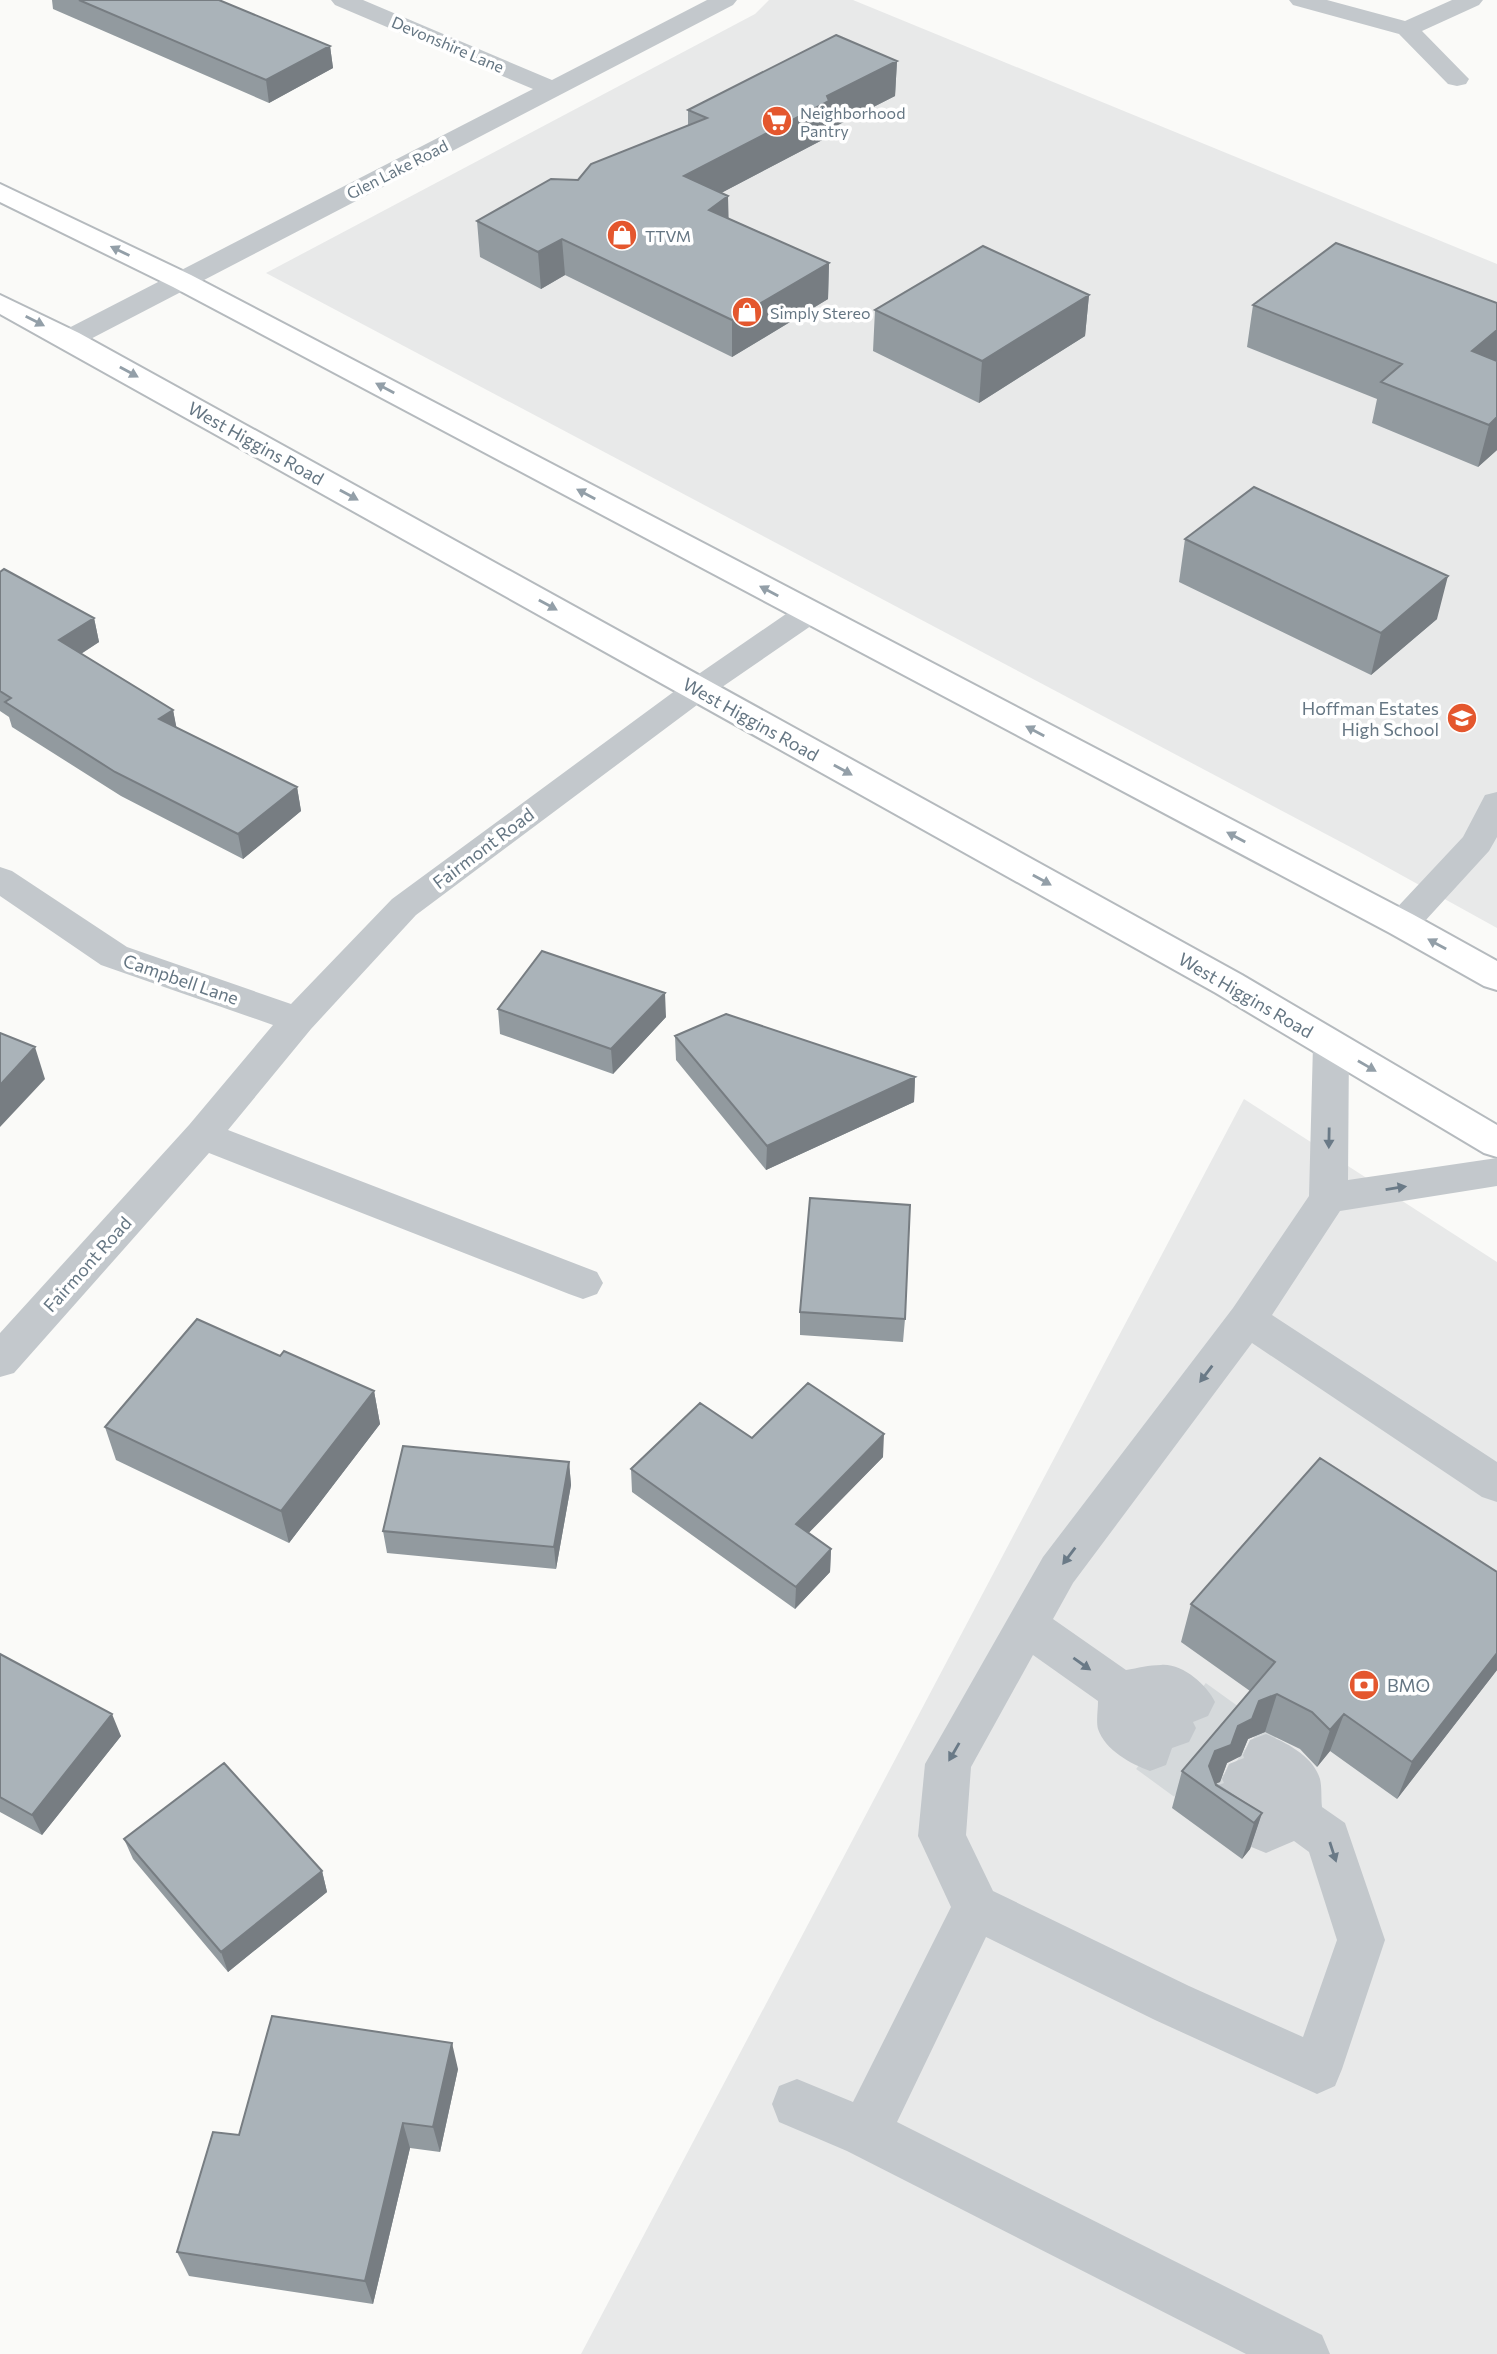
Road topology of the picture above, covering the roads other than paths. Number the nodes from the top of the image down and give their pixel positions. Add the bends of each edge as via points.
1 (342, 0) edge
2 (725, 0) edge
3 (1301, 0) edge
4 (1471, 0) edge
5 (1407, 29) junction
6 (1457, 79) dead end
7 (553, 89) junction
8 (0, 192) edge
9 (182, 281) junction
10 (0, 303) edge
11 (69, 339) junction
12 (810, 612) junction
13 (698, 689) junction
14 (1497, 803) edge
15 (0, 879) edge
16 (1402, 924) junction
17 (1497, 977) edge
18 (298, 1020) junction
19 (1331, 1045) junction
20 (202, 1135) junction
21 (1497, 1143) edge
22 (1497, 1172) edge
23 (1328, 1198) junction
24 (583, 1283) dead end
25 (1247, 1320) junction
26 (0, 1361) edge
27 (1497, 1484) edge
28 (1026, 1625) junction
29 (1121, 1691) junction
30 (1245, 1779) tunnel mouth
31 (976, 1907) junction
32 (797, 2104) dead end
33 (865, 2133) junction
34 (1303, 2354) edge

1 - 7 street, Devonshire Lane
2 - 7 street, Glen Lake Road
3 - 5 street
4 - 5 street
5 - 6 street
7 - 9 street, Glen Lake Road
9 -> 8 main road
9 - 11 street, Glen Lake Road
12 -> 9 main road
10 -> 11 main road, West Higgins Road
11 -> 13 main road, West Higgins Road
12 - 13 street, Fairmont Road
16 -> 12 main road
13 - 18 street, Fairmont Road via 404,907
13 -> 19 main road, West Higgins Road
14 - 16 street via 1477,843
15 - 18 street, Campbell Lane via 114,956
17 -> 16 main road
18 - 20 street, Fairmont Road
19 -> 21 main road, West Higgins Road
19 -> 23 street
20 - 24 street
20 - 26 street, Fairmont Road
23 -> 22 street
23 - 25 street
25 - 27 street
25 -> 28 street via 1058,1570
28 -> 29 street
28 -> 31 street via 948,1764 942,1836
29 - 29 street via 1120,1727 1172,1727 1164,1684
30 -> 31 street via 1328,1838 1361,1940 1317,2069
31 - 33 street
32 - 33 street
33 - 34 street

